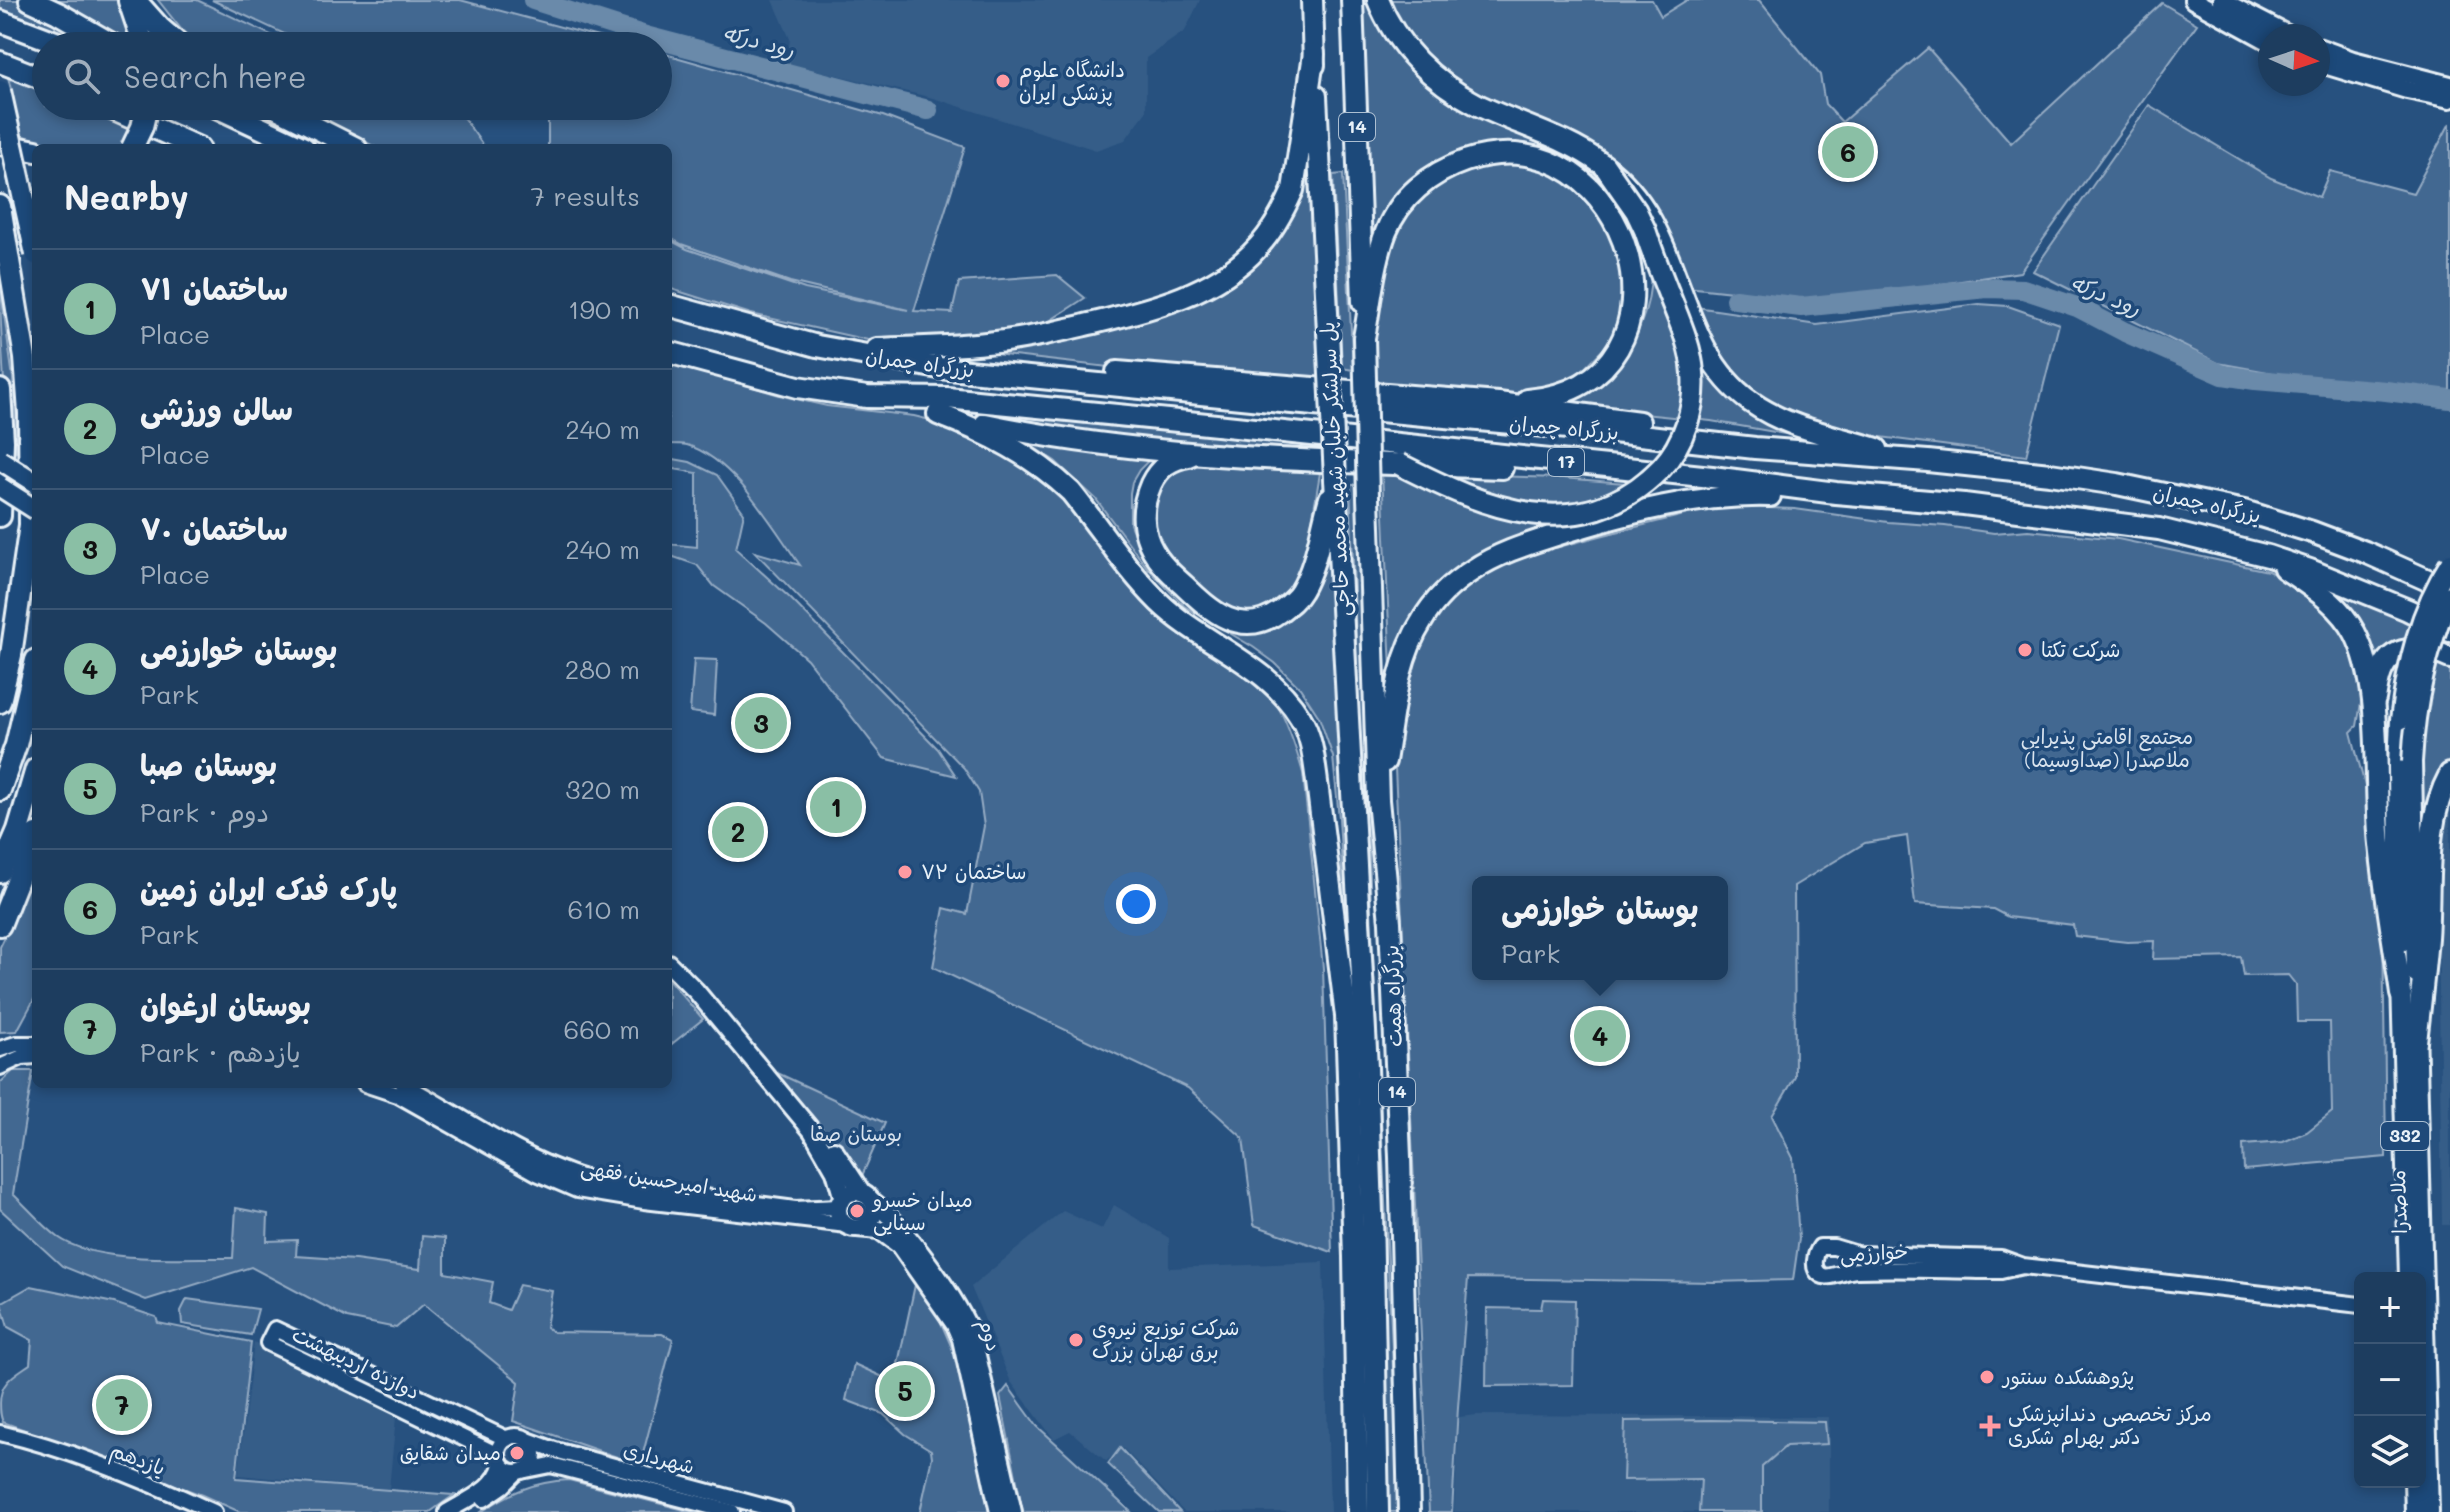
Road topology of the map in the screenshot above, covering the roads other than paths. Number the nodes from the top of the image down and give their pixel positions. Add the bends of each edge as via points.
1 (30, 0) edge
2 (128, 0) edge
3 (135, 0) edge
4 (1312, 0) edge
5 (1352, 0) edge
6 (1378, 0) edge
7 (2193, 0) edge
8 (2221, 0) edge
9 (0, 21) edge
10 (2268, 24) edge
11 (91, 32) edge
12 (139, 32) edge
13 (165, 32) edge
14 (32, 33) edge
15 (2258, 35) edge
16 (2330, 51) edge
17 (1314, 54) junction
18 (0, 62) edge
19 (2330, 67) edge
20 (32, 75) edge
21 (2450, 85) edge
22 (0, 91) edge
23 (2450, 99) edge
24 (136, 120) edge
25 (144, 120) edge
26 (244, 120) edge
27 (301, 120) edge
28 (134, 144) edge
29 (190, 144) edge
30 (295, 144) edge
31 (348, 144) edge
32 (1604, 165) junction
33 (0, 205) edge
34 (32, 207) edge
35 (32, 236) edge
36 (672, 306) edge
37 (1364, 338) junction
38 (842, 352) junction
39 (672, 353) edge
40 (0, 390) edge
41 (867, 397) junction
42 (1498, 403) junction
43 (938, 414) junction
44 (1892, 453) junction
45 (1197, 455) junction
46 (0, 460) edge
47 (1928, 461) junction
48 (1399, 464) junction
49 (1598, 466) junction
50 (1335, 479) junction
51 (32, 480) edge
52 (0, 487) edge
53 (1836, 493) junction
54 (32, 507) edge
55 (0, 516) edge
56 (2268, 556) junction
57 (2450, 563) edge
58 (2450, 592) edge
59 (2450, 631) edge
60 (2450, 658) edge
61 (1373, 673) joint
62 (32, 677) edge
63 (0, 702) edge
64 (2373, 710) junction
65 (2450, 774) edge
66 (32, 783) edge
67 (0, 790) edge
68 (1378, 800) junction
69 (1353, 823) joint
70 (32, 844) edge
71 (0, 872) edge
72 (0, 925) edge
73 (2408, 937) junction
74 (672, 967) edge
75 (2401, 994) junction
76 (2416, 1042) junction
77 (32, 1044) edge
78 (0, 1049) edge
79 (32, 1056) edge
80 (0, 1067) edge
81 (377, 1088) edge
82 (410, 1088) edge
83 (812, 1131) junction
84 (867, 1197) junction
85 (841, 1203) junction
86 (852, 1227) junction
87 (2023, 1266) junction
88 (2409, 1272) edge
89 (2354, 1304) edge
90 (0, 1433) edge
91 (507, 1439) junction
92 (525, 1439) junction
93 (500, 1459) junction
94 (521, 1471) junction
95 (2414, 1488) edge
96 (710, 1499) junction
97 (214, 1512) edge
98 (447, 1512) edge
99 (464, 1512) edge
100 (732, 1512) edge
101 (784, 1512) edge
102 (999, 1512) edge
103 (1013, 1512) edge
104 (1358, 1512) edge
105 (1378, 1512) edge
106 (1409, 1512) edge
107 (2415, 1512) edge
108 (2429, 1512) edge

1 - 11 highway
2 - 12 highway
3 - 13 highway
4 - 17 highway, 14
5 - 37 highway, پل سرلشکر خلبان شهید محمد حاجی / 14
6 - 32 highway via 1412,55 1451,90
7 - 15 main road
8 - 10 main road
9 - 14 highway
16 - 21 main road
17 - 38 highway via 1293,190 1259,246 1227,274 1174,301 1069,329 982,344
17 - 50 highway, پل سرلشکر خلبان شهید محمد حاجی / 14, bridge
18 - 20 highway
19 - 23 main road
22 - 35 highway, bridge
24 - 29 highway
25 - 28 highway, bridge
26 - 30 highway
27 - 31 highway
32 - 44 highway via 1649,214 1704,346 1740,394 1805,429
32 - 48 highway, bridge via 1645,230 1690,352 1692,402 1680,442 1668,460 1645,482 1604,507 1557,515 1480,501
33 - 34 highway
33 - 63 highway via 25,358 30,525
36 - 38 highway, بزرگراه چمران / 17
37 - 42 highway via 1386,232 1415,190 1445,169 1489,155 1527,156 1556,164 1599,199 1622,236 1633,276 1629,323 1609,361 1579,385 1553,397
37 - 61 highway, پل سرلشکر خلبان شهید محمد حاجی / 14, bridge
38 - 42 highway
38 - 47 highway, بزرگراه چمران / 17 via 939,368
39 - 41 highway, بزرگراه چمران / 17 via 798,387
40 - 55 highway
41 - 43 highway
41 - 49 highway, بزرگراه چمران / 17 via 947,398
42 - 44 highway
43 - 45 highway via 1043,436
43 - 104 highway via 998,439 1055,477 1158,600 1253,668 1301,718 1312,748 1346,1016
44 - 47 highway
45 - 48 highway
45 - 50 highway via 1168,462 1153,480 1144,510 1147,539 1162,563 1200,600 1241,623 1275,615 1300,593
46 - 51 main road, bridge
47 - 58 highway, بزرگراه چمران / 17 via 2117,484 2244,511 2338,540
48 - 49 highway
49 - 53 highway, بزرگراه چمران / 17
50 - 69 highway, پل سرلشکر خلبان شهید محمد حاجی / 14
52 - 54 main road, bridge
53 - 56 highway, بزرگراه چمران / 17 via 2080,517 2159,529
53 - 68 highway via 1746,495 1667,506 1547,538 1475,568 1420,623 1400,678
56 - 59 highway, بزرگراه چمران / 17
56 - 64 highway via 2332,601 2344,616 2367,667
57 - 73 main road, 332, bridge via 2415,638 2400,720 2398,779
58 - 73 main road, 332, bridge via 2416,714
60 - 64 highway via 2436,651 2399,652 2383,668
61 - 68 highway, بزرگراه همت / 14
62 - 67 highway
64 - 75 highway via 2379,842
65 - 76 highway via 2432,830
66 - 71 highway
68 - 106 highway, بزرگراه همت / 14 via 1391,937
69 - 105 highway, بزرگراه همت / 14 via 1372,1212
70 - 72 highway
73 - 75 main road, ملاصدرا / 332
73 - 76 main road, ملاصدرا / 332
74 - 83 main road, دوم
75 - 88 main road, ملاصدرا / 332
76 - 108 main road, ملاصدرا / 332
77 - 78 street
79 - 80 street
81 - 86 street, شهید امیرحسین فقهی via 577,1190
82 - 85 street, شهید امیرحسین فقهی via 542,1163 581,1178 795,1209
83 - 84 main road, دوم via 832,1147
83 - 85 main road, دوم via 835,1171
84 - 85 main road via 854,1193
84 - 86 main road via 874,1210 871,1220
84 - 103 main road, دوم via 895,1222 967,1321
85 - 86 main road via 840,1217
86 - 102 main road, دوم via 879,1230 899,1245 955,1325
87 - 87 street, خوارزمی via 2001,1258 1857,1254 1826,1246 1820,1247 1814,1261 1816,1270 1828,1277 1857,1270 2001,1271
87 - 89 street, خوارزمی
90 - 97 street, یازدهم via 113,1470
91 - 92 street
91 - 93 street
91 - 93 street, دوازده اردیبهشت via 275,1329 268,1343
92 - 94 street via 534,1454 531,1465
92 - 96 street, شهرداری
93 - 94 street via 505,1468
93 - 98 street via 500,1471 489,1485
94 - 96 street, شهرداری via 551,1465
94 - 99 street
95 - 107 main road
96 - 100 street, شهرداری
96 - 101 street, شهرداری

